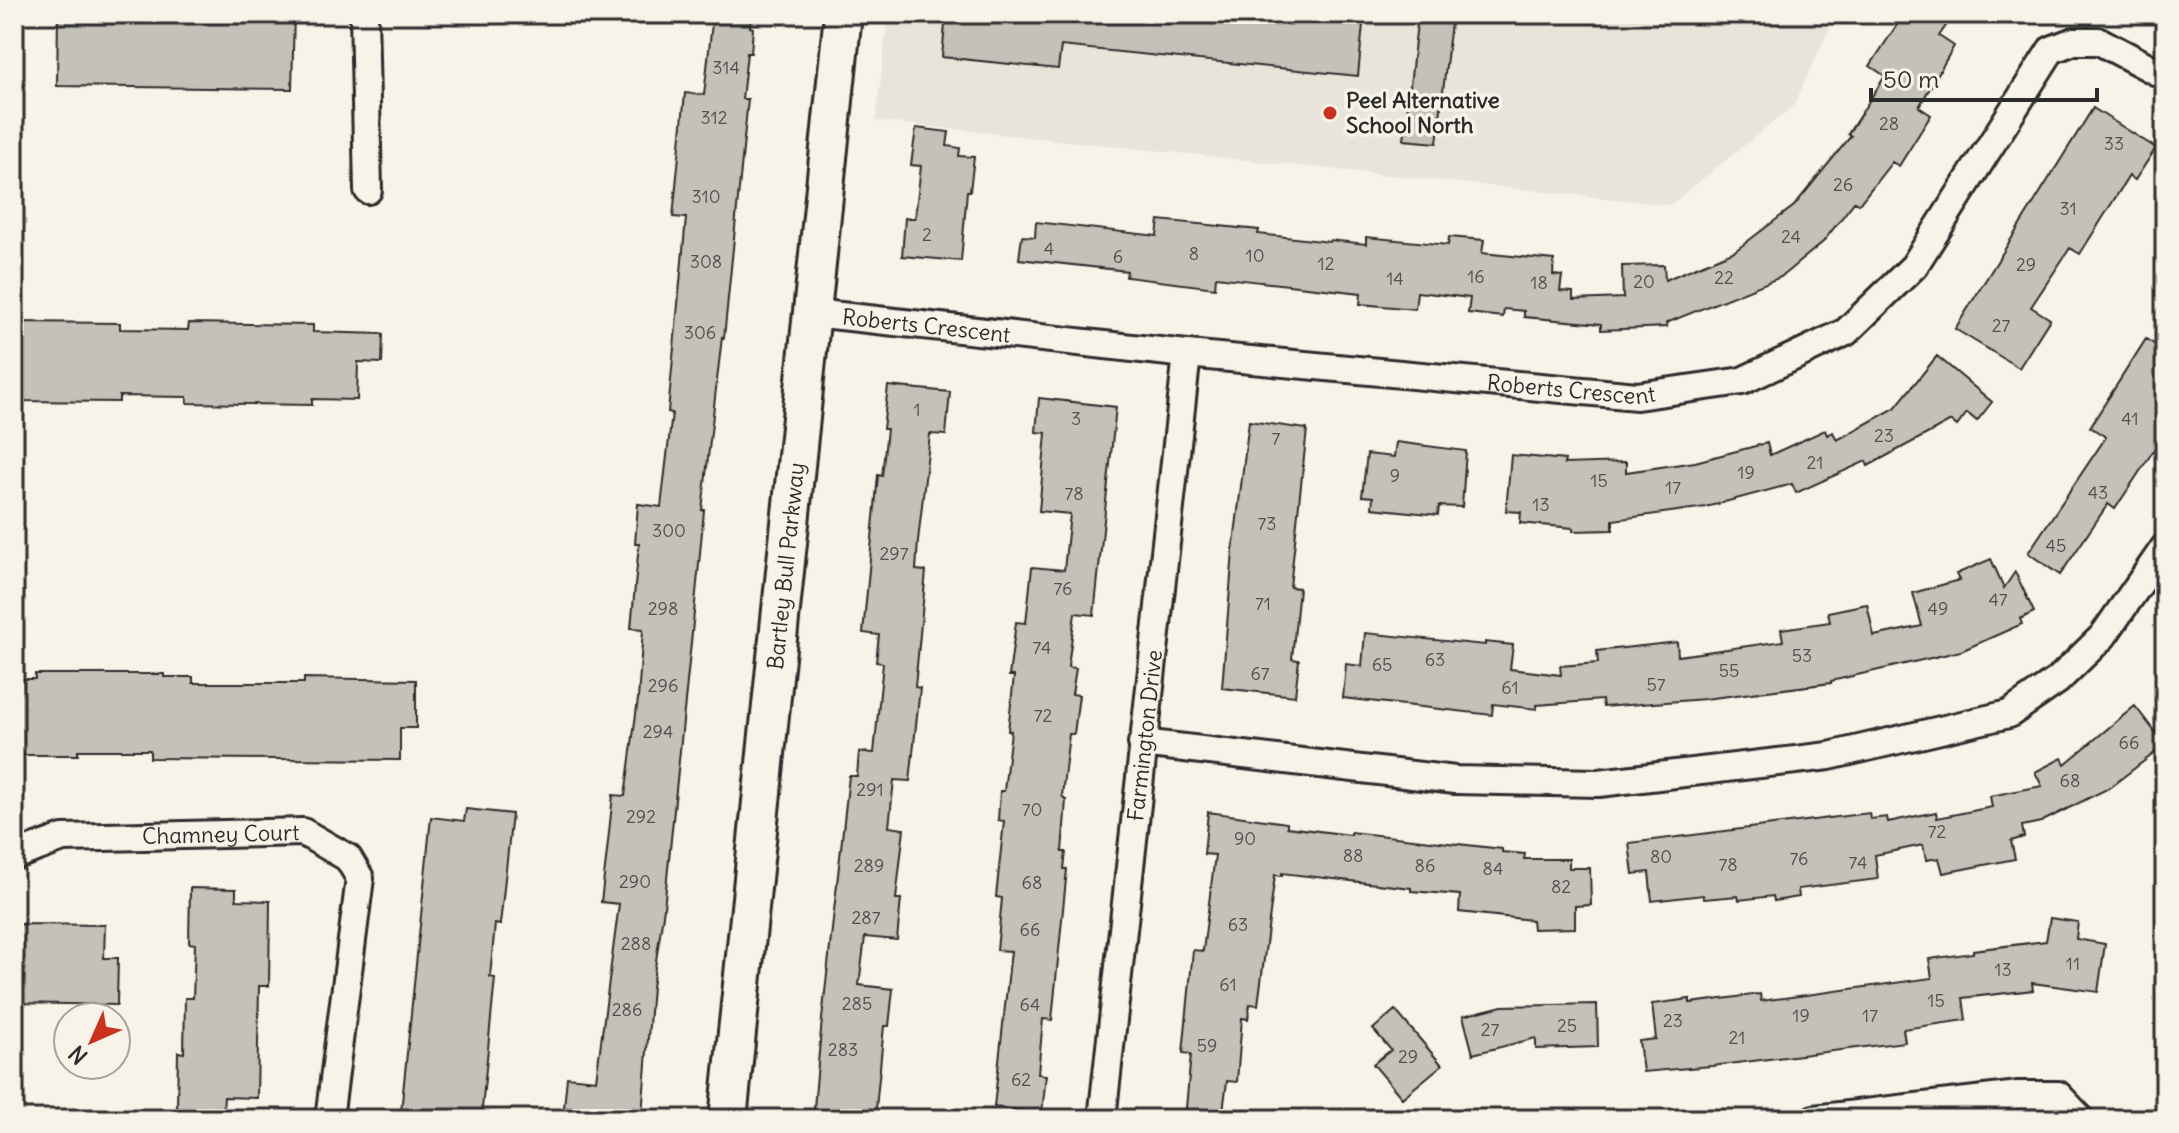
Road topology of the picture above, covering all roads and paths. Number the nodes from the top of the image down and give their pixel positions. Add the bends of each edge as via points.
1 (364, 14) edge
2 (843, 14) edge
3 (2165, 76) edge
4 (368, 190) dead end
5 (813, 313) junction
6 (1187, 354) junction
7 (2165, 547) edge
8 (1142, 743) junction
9 (14, 856) edge
10 (329, 1119) edge
11 (728, 1119) edge
12 (1102, 1119) edge
13 (1814, 1119) edge
14 (2081, 1119) edge

1 - 4 street
2 - 5 street, Bartley Bull Parkway
3 - 6 street, Roberts Crescent via 2099,41 2074,41 2051,50 1914,266 1846,332 1742,381 1637,396
5 - 6 street, Roberts Crescent
5 - 11 street, Bartley Bull Parkway
6 - 8 street, Farmington Drive
7 - 8 street via 2103,636 2058,680 2009,714 1829,756 1583,782 1455,780
8 - 12 street, Farmington Drive
9 - 10 street, Chamney Court via 63,838 303,832 348,858 360,878
13 - 14 street via 2058,1095

